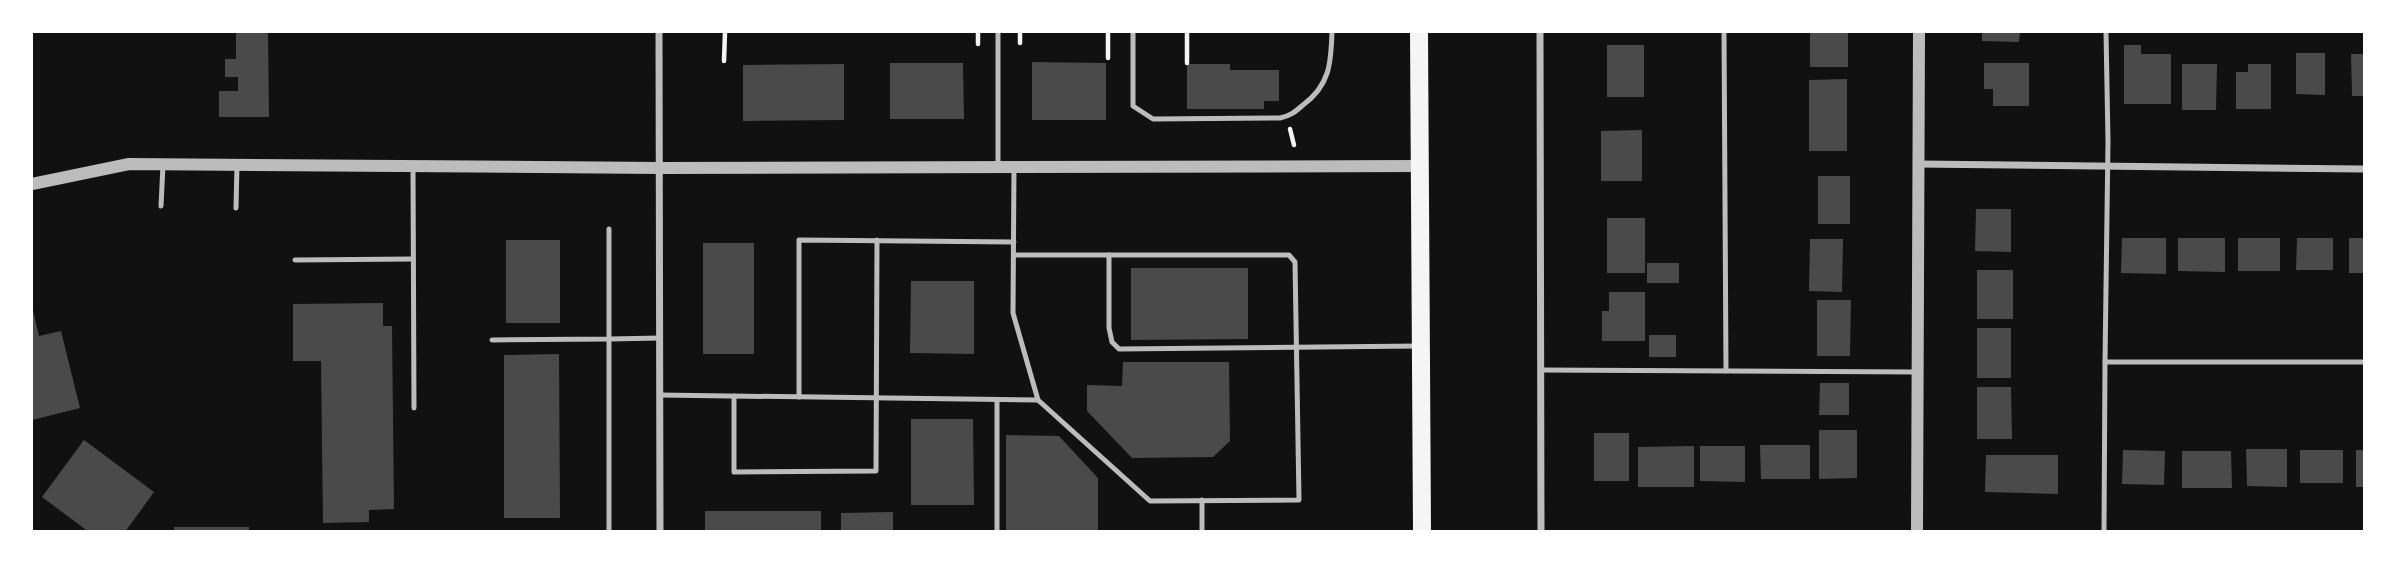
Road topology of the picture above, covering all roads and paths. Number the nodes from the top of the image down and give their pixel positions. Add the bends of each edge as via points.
1 (659, 32) edge
2 (725, 32) edge
3 (978, 32) edge
4 (998, 32) edge
5 (1020, 32) edge
6 (1108, 32) edge
7 (1133, 32) edge
8 (1187, 32) edge
9 (1332, 32) edge
10 (1419, 32) edge
11 (1540, 32) edge
12 (1724, 32) edge
13 (1919, 32) edge
14 (2106, 32) edge
15 (1020, 43) dead end
16 (978, 44) dead end
17 (1108, 58) dead end
18 (724, 61) dead end
19 (1187, 63) dead end
20 (1289, 126) dead end
21 (1294, 145) dead end
22 (1918, 164) junction
23 (163, 165) junction
24 (236, 165) junction
25 (413, 166) junction
26 (1420, 166) junction
27 (2107, 166) junction
28 (998, 167) junction
29 (1014, 167) junction
30 (660, 168) junction
31 (2364, 169) edge
32 (32, 184) edge
33 (161, 206) dead end
34 (236, 208) dead end
35 (609, 229) dead end
36 (877, 240) junction
37 (1014, 242) junction
38 (1014, 254) junction
39 (1109, 255) junction
40 (413, 259) junction
41 (295, 260) dead end
42 (660, 338) junction
43 (609, 339) junction
44 (492, 340) dead end
45 (1421, 346) junction
46 (1297, 347) junction
47 (2105, 362) junction
48 (2364, 362) edge
49 (1541, 370) junction
50 (1726, 371) junction
51 (1918, 372) junction
52 (660, 395) junction
53 (734, 396) junction
54 (799, 397) junction
55 (876, 398) junction
56 (997, 400) junction
57 (1038, 400) junction
58 (414, 408) dead end
59 (1202, 500) junction
60 (609, 531) edge
61 (660, 531) edge
62 (997, 531) edge
63 (1202, 531) edge
64 (1422, 531) edge
65 (1541, 531) edge
66 (1917, 531) edge
67 (2104, 531) edge

1 - 30 street
2 - 18 path
3 - 16 path
4 - 28 lane
5 - 15 path
6 - 17 path
7 - 9 lane via 1133,106 1153,119 1290,116 1315,96 1328,74
8 - 19 path
10 - 26 main road
11 - 49 street
12 - 50 lane
13 - 22 street
14 - 27 lane
20 - 21 path
22 - 27 street
22 - 51 street
23 - 24 street
23 - 32 street via 129,164
23 - 33 lane
24 - 25 street
24 - 34 lane
25 - 30 street
25 - 40 lane
26 - 29 street
26 - 45 main road
27 - 31 street
27 - 47 lane
28 - 29 street
28 - 30 street
29 - 37 lane
30 - 42 street
35 - 43 lane
36 - 37 lane
36 - 54 lane via 799,240
36 - 55 lane
37 - 38 lane
38 - 39 lane
38 - 57 lane via 1013,313
39 - 46 lane via 1289,255 1295,262
39 - 46 lane via 1109,328 1119,349
40 - 41 lane
40 - 58 lane
42 - 43 lane
42 - 52 street
43 - 44 lane
43 - 60 lane
45 - 46 lane
45 - 64 main road
46 - 59 lane via 1299,500
47 - 48 lane
47 - 67 lane
49 - 50 lane
49 - 65 street
50 - 51 lane
51 - 66 street
52 - 53 lane
52 - 61 street
53 - 54 lane
53 - 55 lane via 734,472 876,471
54 - 55 lane
55 - 56 lane
56 - 57 lane
56 - 62 lane
57 - 59 lane via 1150,501
59 - 63 lane

